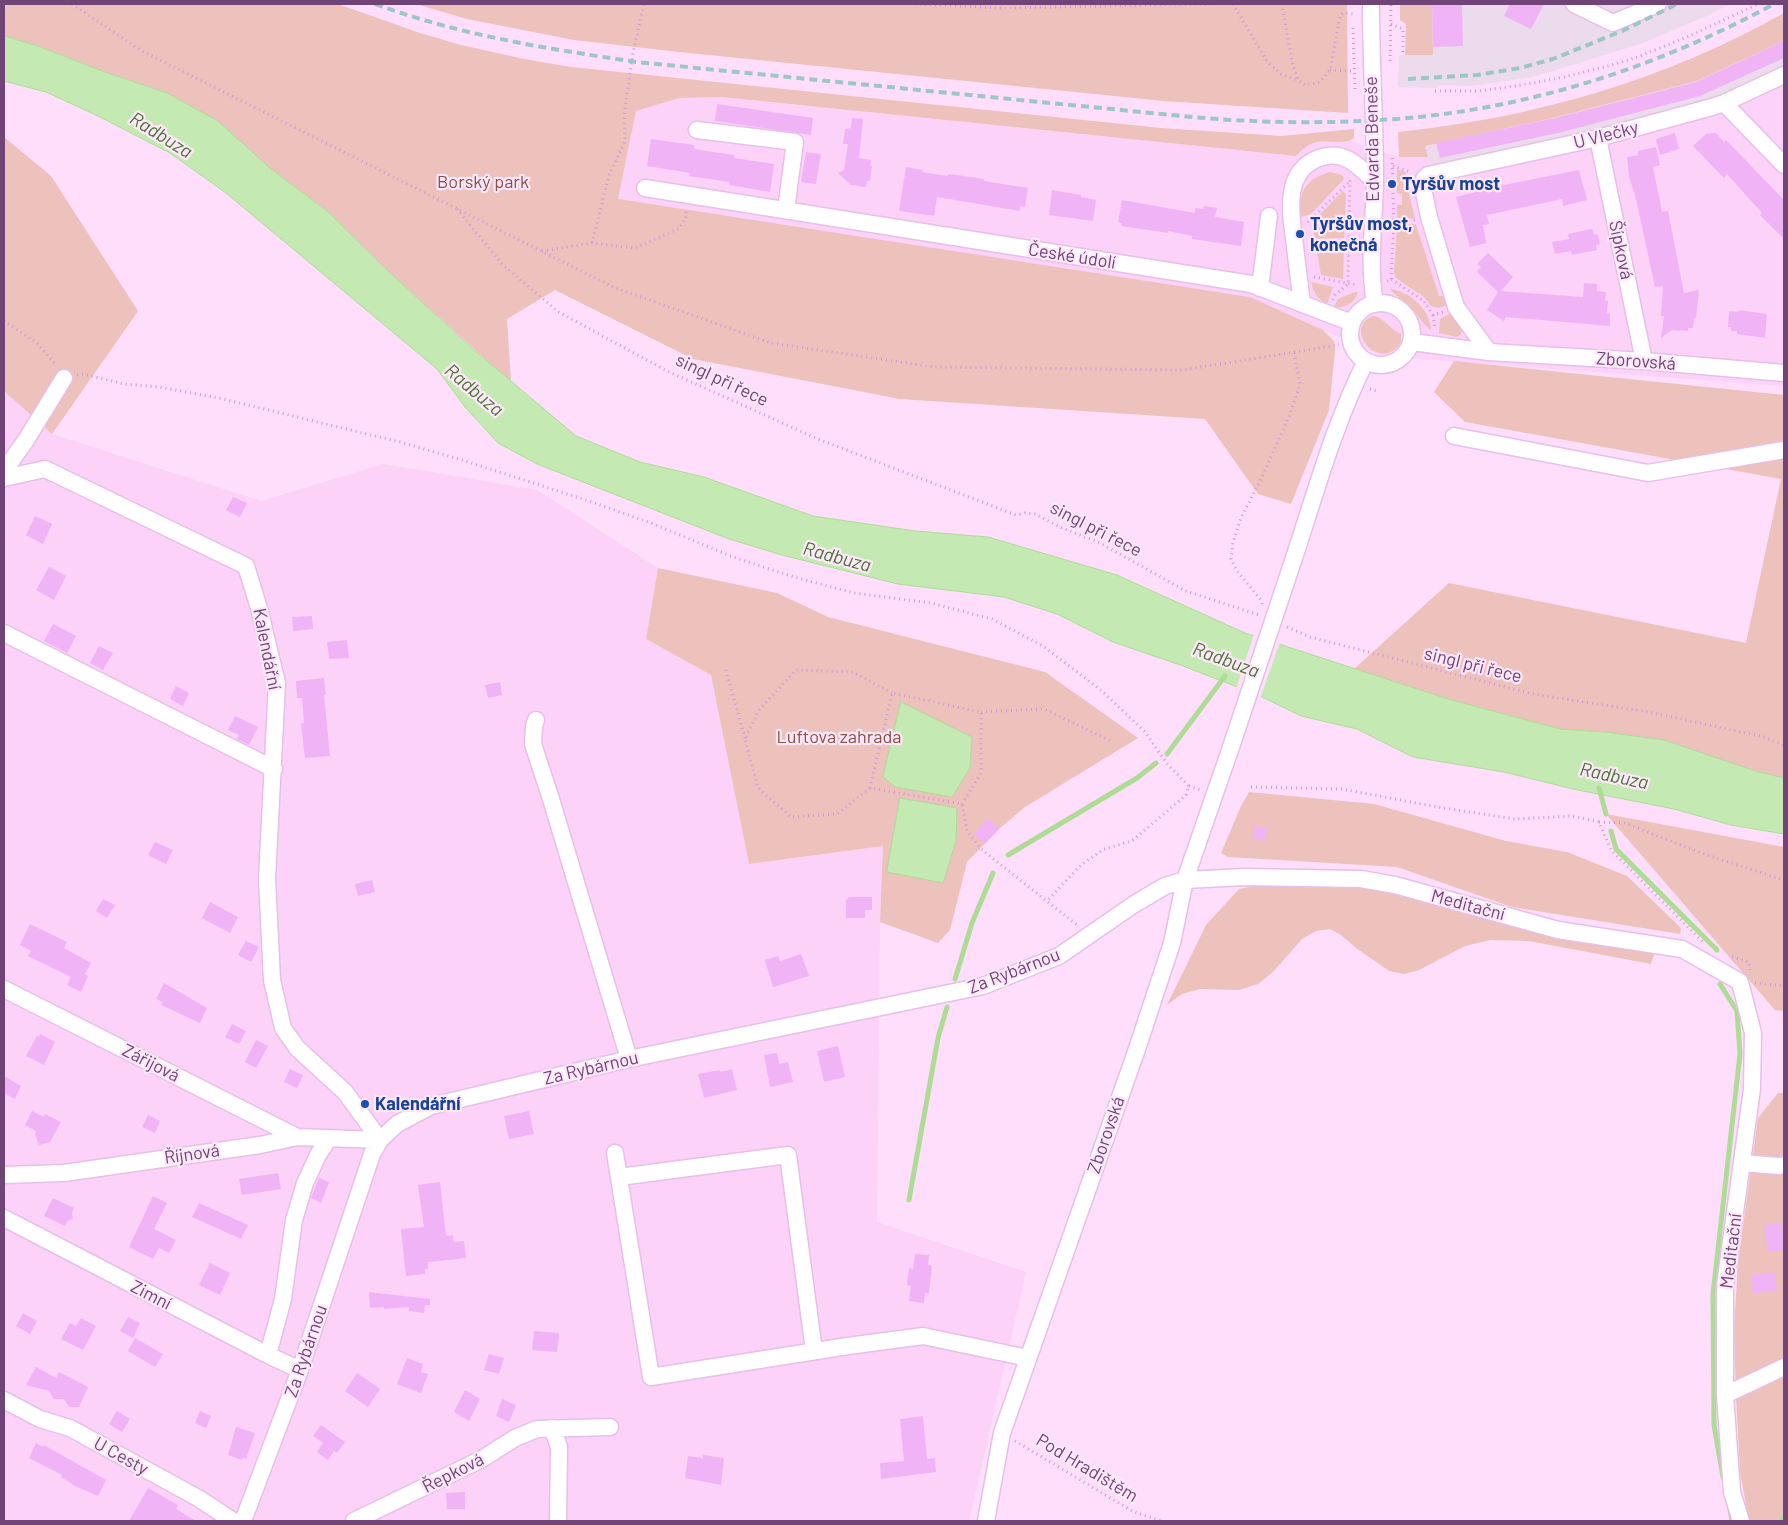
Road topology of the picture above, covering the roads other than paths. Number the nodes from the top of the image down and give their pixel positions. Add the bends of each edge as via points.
1 (1371, 4) edge
2 (1574, 4) edge
3 (1658, 4) edge
4 (1784, 75) edge
5 (1724, 103) junction
6 (697, 130) dead end
7 (1598, 138) junction
8 (1784, 165) edge
9 (1375, 182) junction
10 (645, 188) dead end
11 (786, 210) junction
12 (1270, 216) dead end
13 (1260, 288) junction
14 (1302, 304) junction
15 (1375, 304) junction
16 (1352, 323) junction
17 (1412, 342) junction
18 (1488, 352) junction
19 (1644, 361) junction
20 (1366, 362) junction
21 (1784, 372) edge
22 (64, 378) road end
23 (1454, 436) dead end
24 (1784, 450) edge
25 (4, 471) edge
26 (4, 478) edge
27 (4, 633) edge
28 (536, 720) dead end
29 (274, 769) junction
30 (1185, 880) junction
31 (4, 989) edge
32 (629, 1059) junction
33 (297, 1137) junction
34 (328, 1138) junction
35 (380, 1140) junction
36 (615, 1153) dead end
37 (1742, 1163) junction
38 (1784, 1165) edge
39 (4, 1175) edge
40 (618, 1177) junction
41 (4, 1218) edge
42 (814, 1351) junction
43 (268, 1355) junction
44 (1028, 1358) junction
45 (1784, 1367) edge
46 (300, 1370) junction
47 (1725, 1395) junction
48 (4, 1400) edge
49 (610, 1427) dead end
50 (552, 1428) junction
51 (233, 1521) edge
52 (243, 1521) edge
53 (354, 1521) edge
54 (558, 1521) edge
55 (986, 1521) edge
56 (1741, 1521) edge

1 - 9 street, Edvarda Beneše
2 - 3 street via 1613,23
4 - 5 street, U Vlečky
5 - 7 street, U Vlečky
5 - 8 street
6 - 11 street via 795,142
7 - 18 street, U Vlečky via 1434,173 1424,180 1429,217 1456,307
7 - 19 street, Šípková
9 - 14 street via 1354,162 1331,155 1310,163 1294,181 1290,208
9 - 15 street, Edvarda Beneše via 1370,263
10 - 11 street, České údolí
11 - 13 street, České údolí
12 - 13 street
13 - 14 street, České údolí
14 - 16 street, České údolí
15 - 16 street via 1361,310
15 - 17 street via 1391,304 1404,312 1412,326
16 - 20 street via 1352,345
17 - 18 street, Zborovská
17 - 20 street via 1405,356 1392,364
18 - 19 street, Zborovská
19 - 21 street, Zborovská
20 - 30 street, Zborovská, bridge via 1340,422
22 - 25 street
23 - 24 street via 1648,473
26 - 29 street, Kalendářní via 45,469 246,566 260,608 277,683
27 - 29 street
28 - 32 street via 533,744
29 - 35 street, Kalendářní via 267,879 272,980 283,1028 296,1048 345,1092
30 - 32 street, Za Rybárnou via 1165,886 1133,905 1059,956 983,986
30 - 37 street, Meditační via 1245,876 1361,879 1558,930 1682,949 1745,982 1754,1033 1752,1089
30 - 44 street, Zborovská via 1172,943
31 - 33 street, Zářijová
32 - 35 street, Za Rybárnou via 431,1106 397,1124
33 - 34 street, Říjnová
33 - 39 street, Říjnová via 64,1173
34 - 35 street, Říjnová
34 - 43 street via 305,1183 294,1220 283,1299
35 - 46 street, Za Rybárnou via 372,1154
36 - 40 street
37 - 38 street
37 - 47 street, Meditační via 1725,1285
40 - 42 street via 651,1377
40 - 42 street via 788,1155
41 - 43 street, Zimní
42 - 44 street via 923,1336
43 - 46 street, Zimní
44 - 55 street, Zborovská via 1002,1433
45 - 47 street
46 - 52 street, Za Rybárnou
47 - 56 street, Meditační via 1732,1492
48 - 51 street, U Cesty via 40,1419 70,1428 198,1498
49 - 50 street, Řepková
50 - 53 street, Řepková via 537,1429 515,1438 482,1459
50 - 54 street via 559,1447

